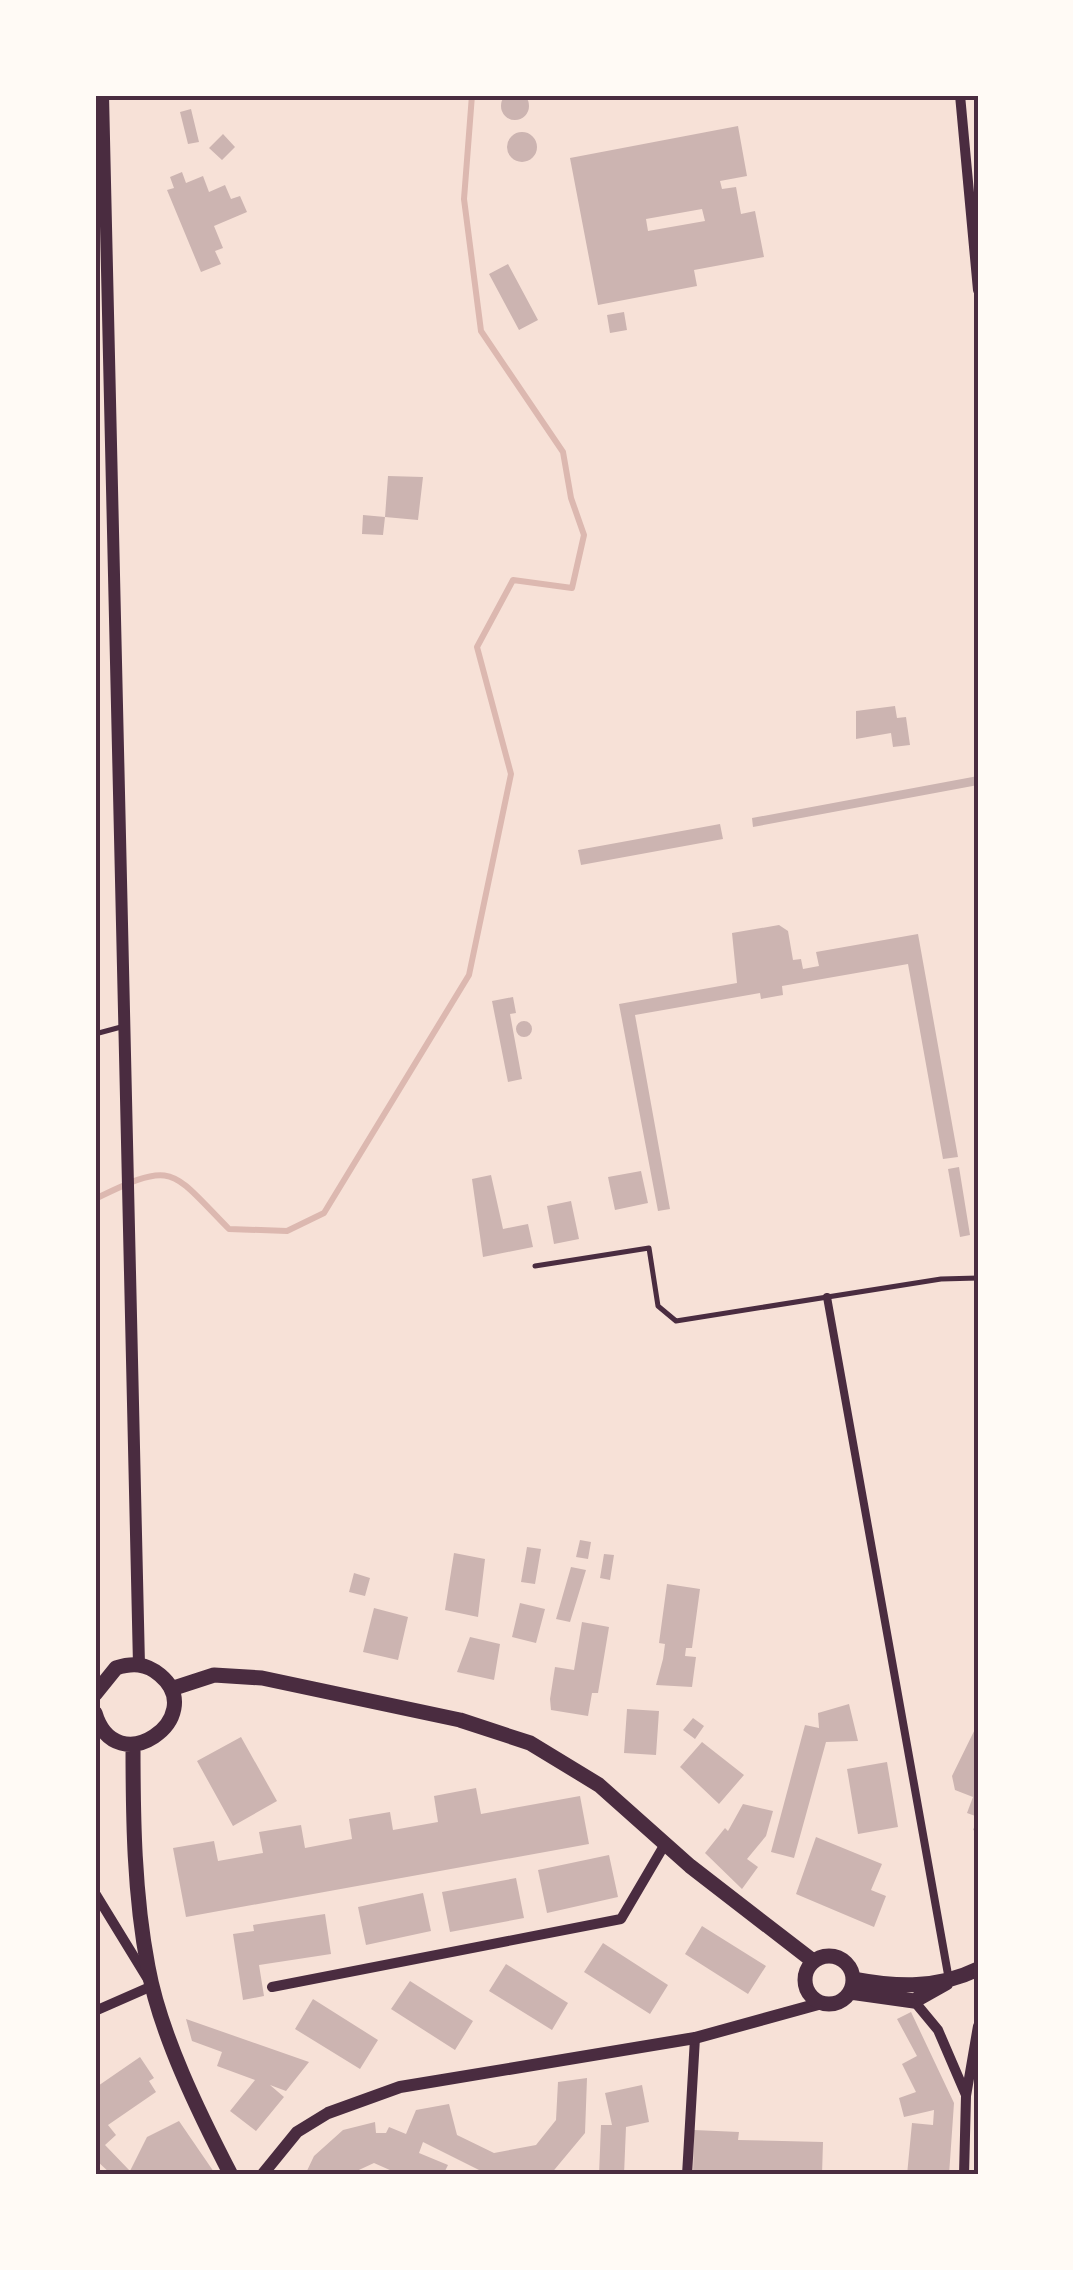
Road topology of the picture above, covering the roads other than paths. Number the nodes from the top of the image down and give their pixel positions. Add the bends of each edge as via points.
1 (103, 95) edge
2 (960, 95) edge
3 (974, 203) edge
4 (975, 235) edge
5 (977, 270) edge
6 (978, 290) edge
7 (124, 1026) junction
8 (95, 1034) edge
9 (535, 1266) dead end
10 (978, 1278) edge
11 (827, 1297) junction
12 (138, 1664) junction
13 (170, 1689) junction
14 (95, 1694) edge
15 (95, 1713) edge
16 (133, 1744) junction
17 (665, 1844) junction
18 (95, 1893) edge
19 (813, 1961) junction
20 (978, 1969) edge
21 (949, 1980) junction
22 (152, 1986) junction
23 (852, 1986) junction
24 (272, 1988) dead end
25 (914, 2000) junction
26 (822, 2003) junction
27 (95, 2011) edge
28 (978, 2026) edge
29 (695, 2038) junction
30 (978, 2064) edge
31 (966, 2096) junction
32 (231, 2175) edge
33 (262, 2175) edge
34 (686, 2175) edge
35 (964, 2175) edge

1 - 7 street
2 - 3 street
3 - 4 street
4 - 5 street
5 - 6 street
7 - 8 lane
7 - 12 street
9 - 11 lane via 649,1248 658,1306 676,1321
10 - 11 lane
11 - 21 street
12 - 13 main road via 158,1673
12 - 14 main road via 116,1668
13 - 16 main road via 166,1727
13 - 17 main road via 214,1675 262,1678 502,1732 568,1764
15 - 16 main road via 111,1737
16 - 22 main road via 135,1872
17 - 19 main road
17 - 24 street via 621,1919
18 - 22 street
19 - 23 main road via 827,1955 842,1959
19 - 26 main road via 804,1981
20 - 21 main road
21 - 23 main road
21 - 25 main road
22 - 27 street
22 - 32 main road
23 - 25 main road
23 - 26 main road via 835,2004
25 - 31 street via 938,2030
26 - 29 street
28 - 31 street
29 - 33 street via 400,2088 328,2113 298,2132
29 - 34 street
30 - 31 street
31 - 35 street

